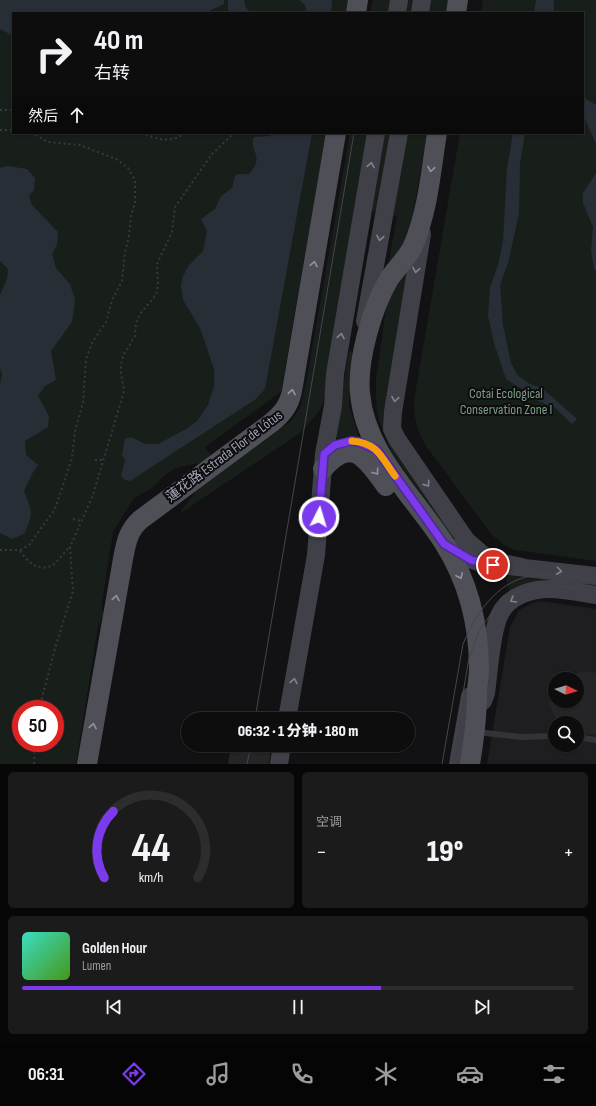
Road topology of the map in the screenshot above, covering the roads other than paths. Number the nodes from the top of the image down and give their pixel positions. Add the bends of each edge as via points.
1 (358, 0) edge
2 (399, 0) edge
3 (422, 0) edge
4 (458, 0) edge
5 (356, 12) edge
6 (397, 12) edge
7 (420, 12) edge
8 (456, 12) edge
9 (336, 134) edge
10 (376, 134) edge
11 (398, 134) edge
12 (437, 134) edge
13 (425, 204) junction
14 (364, 348) junction
15 (335, 374) junction
16 (377, 450) junction
17 (324, 461) junction
18 (447, 549) junction
19 (522, 567) junction
20 (596, 576) edge
21 (596, 595) edge
22 (304, 620) junction
23 (479, 671) junction
24 (288, 712) edge
25 (476, 722) junction
26 (548, 736) edge
27 (584, 738) edge
28 (596, 740) edge
29 (281, 752) edge
30 (469, 763) edge
31 (87, 764) edge
32 (279, 764) edge

1 - 5 main road
2 - 6 main road
3 - 7 main road
4 - 8 main road
31 -> 9 main road, 蓮花路 Estrada Flor de Lótus via 122,559 132,528 271,423 288,406
15 -> 10 main road
11 -> 14 main road via 363,331
12 -> 13 main road
13 - 14 main road via 412,248 378,300
13 -> 19 main road via 392,429 466,540 483,555 502,563
14 - 16 main road via 360,375 361,402 366,425
15 - 17 main road via 333,406
15 - 22 main road via 314,451 306,541
16 - 17 main road via 351,441 335,445
16 - 18 main road
17 -> 18 main road via 343,453 354,453 366,458 415,525 431,540
17 - 22 main road via 316,556
18 - 19 main road via 471,560
18 -> 23 main road via 469,595 479,649
19 -> 20 main road
21 -> 25 main road via 550,589 538,590 508,603 500,612 496,624 486,693
24 -> 22 main road
23 - 25 main road
23 - 30 main road via 474,679
25 - 26 lane via 522,738
25 - 30 main road
27 - 28 lane
29 - 32 main road

